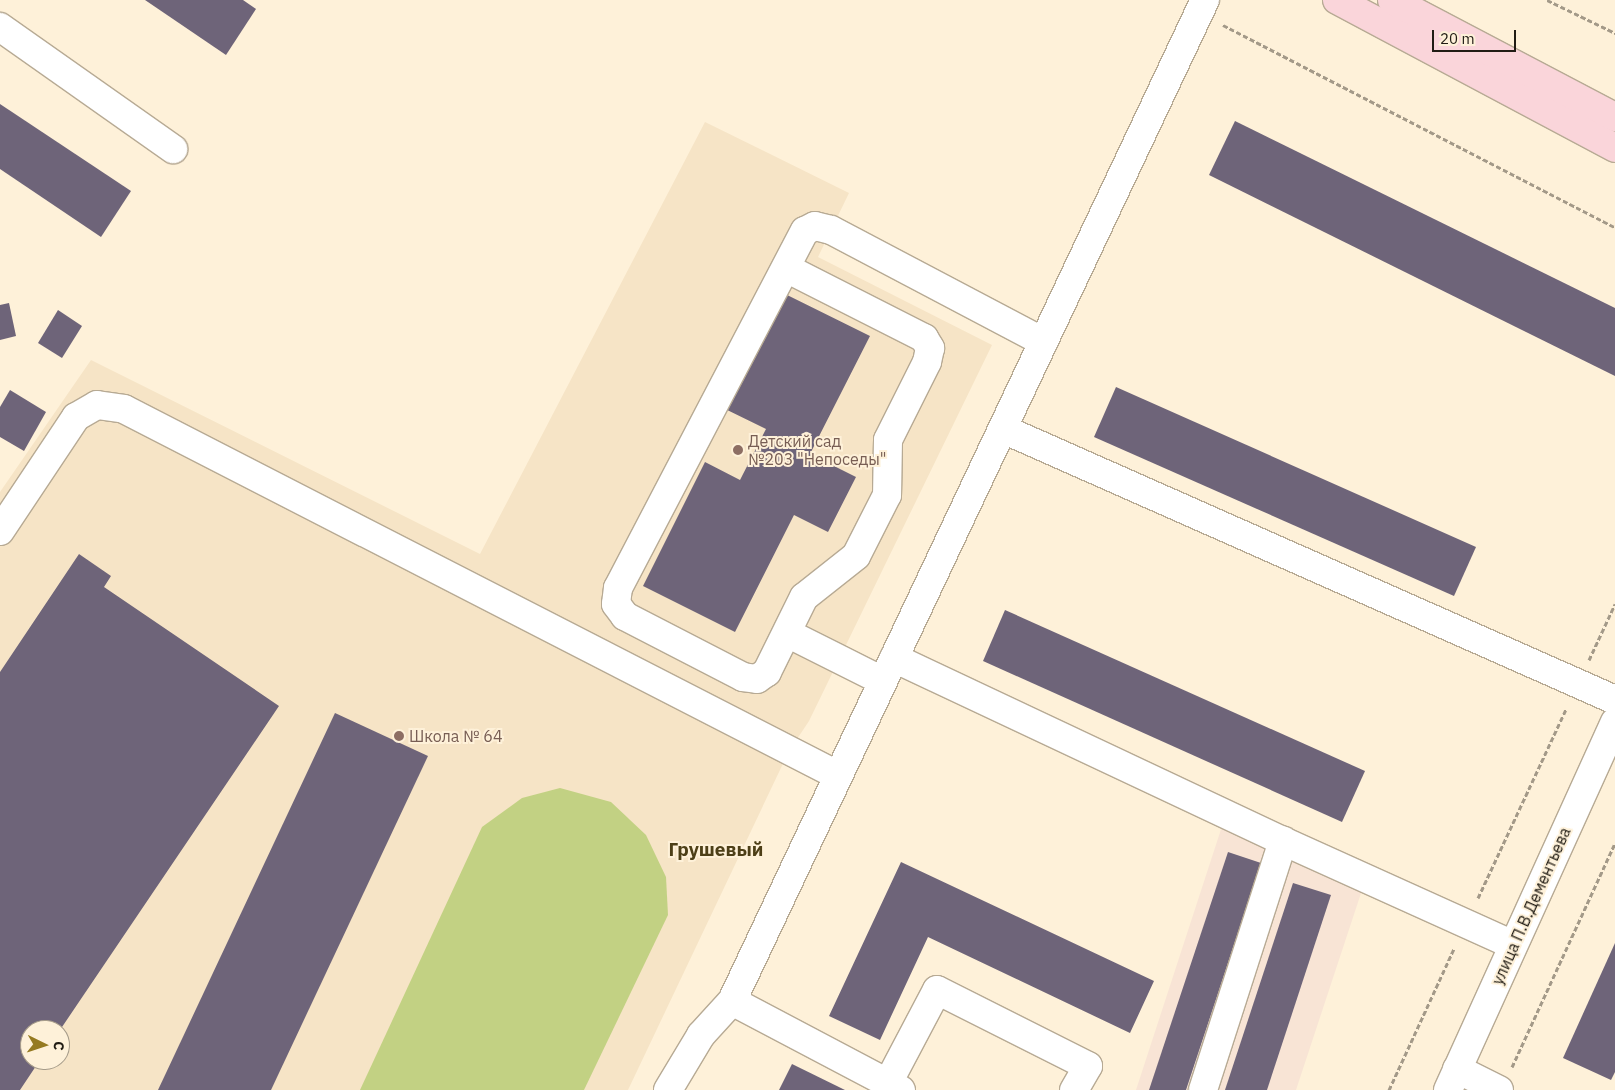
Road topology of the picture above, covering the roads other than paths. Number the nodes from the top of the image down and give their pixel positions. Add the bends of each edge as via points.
1 (1205, 0) edge
2 (1337, 0) edge
3 (1392, 0) edge
4 (0, 27) edge
5 (1615, 117) edge
6 (1615, 148) edge
7 (173, 149) dead end
8 (786, 268) junction
9 (1043, 342) junction
10 (1003, 429) junction
11 (0, 531) edge
12 (787, 633) junction
13 (889, 669) junction
14 (1615, 700) edge
15 (1615, 722) edge
16 (837, 775) junction
17 (1283, 841) junction
18 (1513, 945) junction
19 (732, 1001) junction
20 (1452, 1080) edge
21 (1505, 1080) edge
22 (894, 1087) edge
23 (668, 1090) edge
24 (1074, 1090) edge
25 (1202, 1090) edge

1 - 9 street
2 - 6 main road
3 - 5 main road
4 - 7 street
8 - 9 street via 805,231 815,226 831,230
8 - 12 street via 924,338 930,348 928,362 888,440 887,495 856,556 804,597
8 - 12 street via 618,588 616,604 625,616 743,677 756,679 767,672
9 - 10 street
10 - 13 street
10 - 14 street
11 - 16 street via 76,417 97,404 124,409
12 - 13 street
13 - 16 street
13 - 17 street
15 - 18 street, улица П.В.Дементьева
16 - 19 street
17 - 18 street
17 - 25 street
18 - 20 street, улица П.В.Дементьева
19 - 22 street
19 - 23 street via 701,1035
20 - 21 street
22 - 24 street via 937,990 1088,1066

